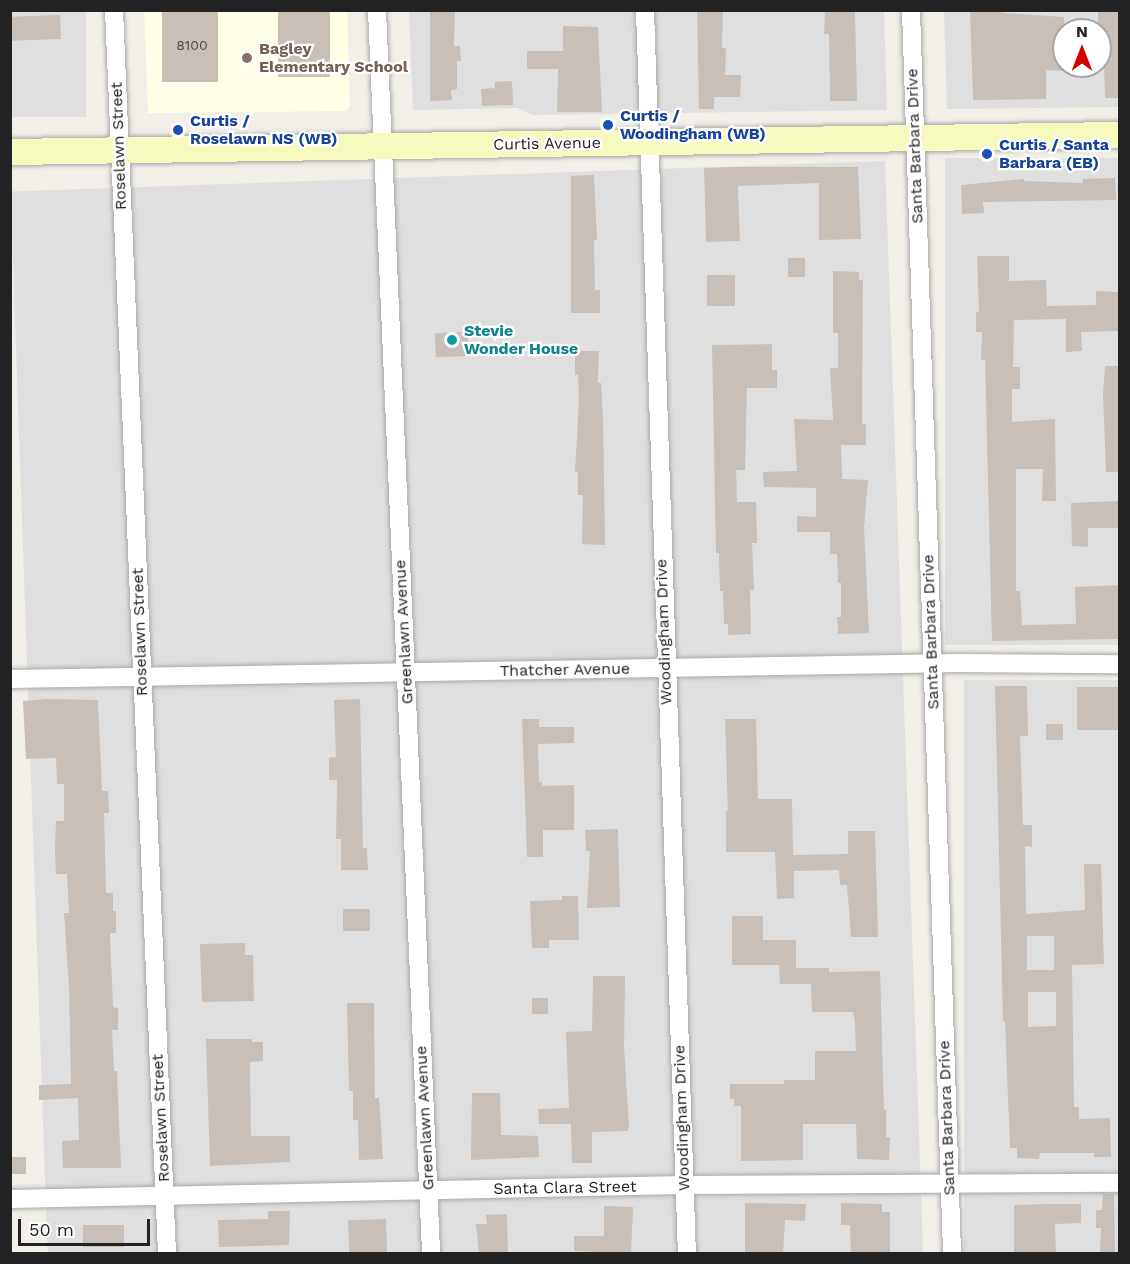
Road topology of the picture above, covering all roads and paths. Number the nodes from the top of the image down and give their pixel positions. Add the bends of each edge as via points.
1 (114, 10) edge
2 (377, 10) edge
3 (645, 10) edge
4 (911, 10) edge
5 (1119, 135) edge
6 (915, 138) junction
7 (649, 142) junction
8 (383, 147) junction
9 (119, 151) junction
10 (10, 152) edge
11 (932, 664) junction
12 (1119, 664) edge
13 (666, 668) junction
14 (405, 673) junction
15 (142, 677) junction
16 (10, 680) edge
17 (1119, 1183) edge
18 (950, 1184) junction
19 (684, 1185) junction
20 (429, 1191) junction
21 (165, 1196) junction
22 (10, 1199) edge
23 (167, 1254) edge
24 (431, 1254) edge
25 (687, 1254) edge
26 (952, 1254) edge

1 - 9 street, Roselawn Street
2 - 8 street, Greenlawn Avenue
3 - 7 street, Woodingham Drive
4 - 6 street, Santa Barbara Drive
5 - 6 street, Curtis Avenue
6 - 7 street, Curtis Avenue
6 - 11 street, Santa Barbara Drive
7 - 8 street, Curtis Avenue
7 - 13 street, Woodingham Drive
8 - 9 street, Curtis Avenue
8 - 14 street, Greenlawn Avenue
9 - 10 street, Curtis Avenue
9 - 15 street, Roselawn Street
11 - 12 street, Thatcher Avenue
11 - 13 street, Thatcher Avenue
11 - 18 street, Santa Barbara Drive
13 - 14 street, Thatcher Avenue
13 - 19 street, Woodingham Drive
14 - 15 street, Thatcher Avenue
14 - 20 street, Greenlawn Avenue
15 - 16 street, Thatcher Avenue
15 - 21 street, Roselawn Street
17 - 18 street, Santa Clara Street
18 - 19 street, Santa Clara Street
18 - 26 street, Santa Barbara Drive
19 - 20 street, Santa Clara Street
19 - 25 street, Woodingham Drive
20 - 21 street, Santa Clara Street
20 - 24 street, Greenlawn Avenue
21 - 22 street, Santa Clara Street
21 - 23 street, Roselawn Street

